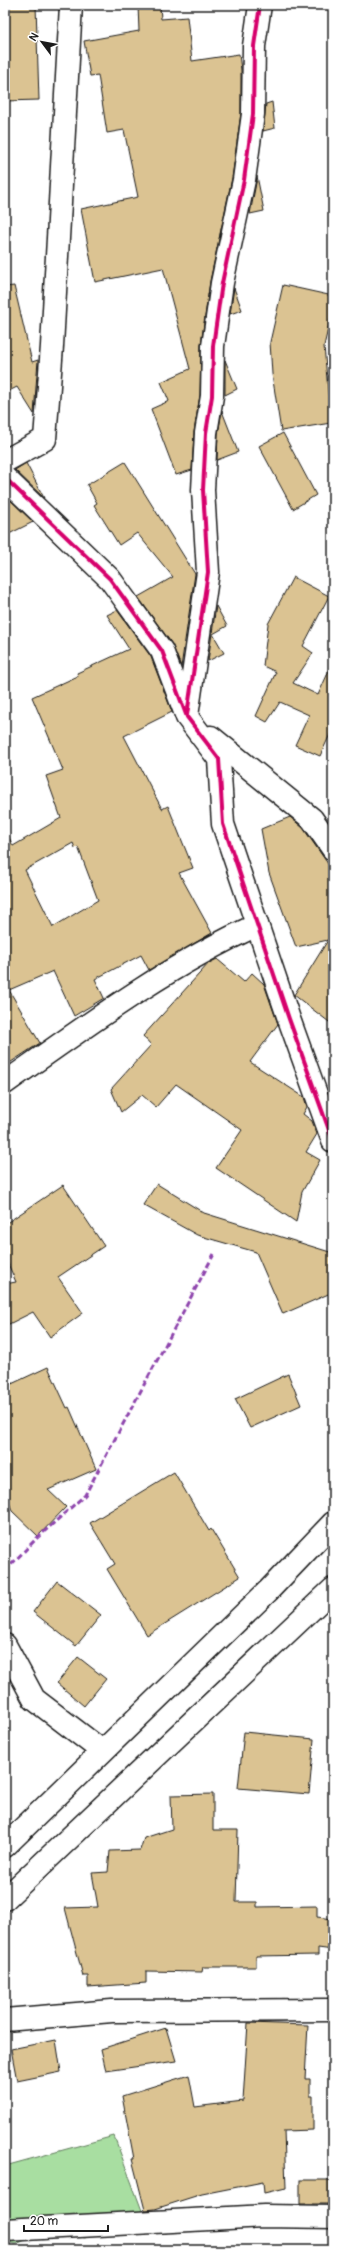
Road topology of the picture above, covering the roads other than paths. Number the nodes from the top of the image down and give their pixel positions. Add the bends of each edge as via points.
1 (70, 5) edge
2 (260, 5) edge
3 (5, 461) edge
4 (5, 478) edge
5 (187, 717) junction
6 (333, 849) edge
7 (257, 925) junction
8 (5, 1083) edge
9 (333, 1142) edge
10 (333, 1523) edge
11 (333, 1589) edge
12 (5, 1646) edge
13 (102, 1751) junction
14 (5, 1846) edge
15 (5, 1899) edge
16 (333, 2010) edge
17 (5, 2020) edge
18 (333, 2217) edge
19 (5, 2230) edge

1 - 3 street via 45,439
2 - 5 street via 254,46 253,114 244,180 222,283 213,346 212,396 206,433 203,490 208,572
4 - 5 street via 110,579 162,651
5 - 6 street via 312,819
5 - 7 street via 219,759 223,824
7 - 8 street via 218,942 102,1015
7 - 9 street
10 - 13 street via 268,1591
11 - 15 street
12 - 13 street via 34,1699
13 - 14 street
16 - 17 street via 112,2011
18 - 19 street via 264,2216

